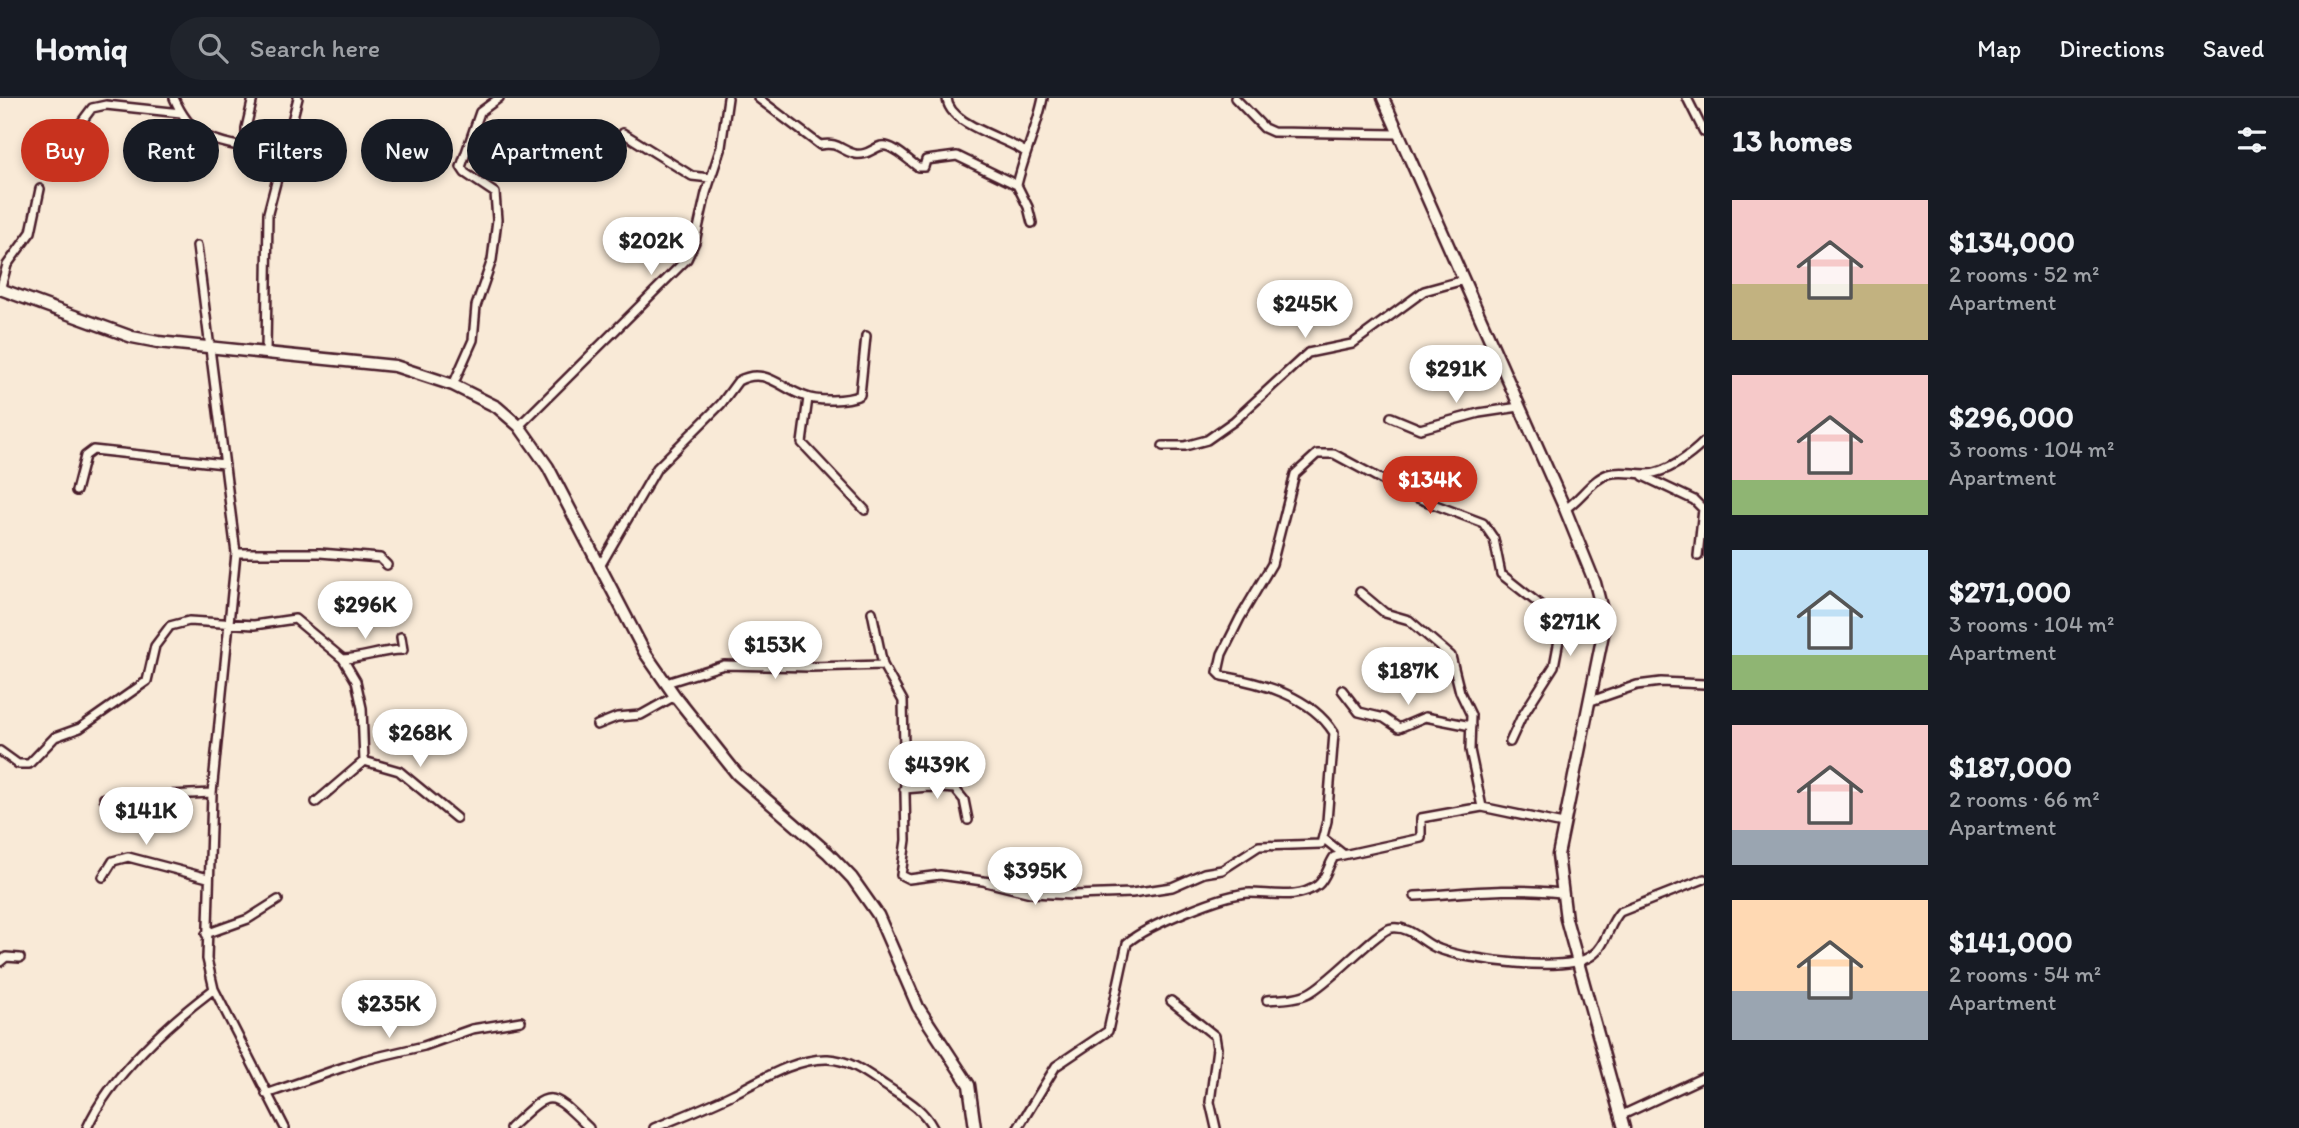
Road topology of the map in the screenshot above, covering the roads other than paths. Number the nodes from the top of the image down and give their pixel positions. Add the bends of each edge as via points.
1 (174, 98) edge
2 (253, 98) edge
3 (298, 98) edge
4 (499, 98) edge
5 (728, 98) edge
6 (758, 98) edge
7 (947, 98) edge
8 (1042, 98) edge
9 (1235, 98) edge
10 (1383, 98) edge
11 (1687, 98) edge
12 (181, 114) junction
13 (84, 119) edge
14 (249, 119) edge
15 (293, 119) edge
16 (1704, 132) edge
17 (1397, 134) junction
18 (627, 135) edge
19 (233, 144) edge
20 (1025, 152) junction
21 (710, 178) junction
22 (277, 182) edge
23 (1017, 185) junction
24 (40, 189) dead end
25 (1032, 223) dead end
26 (197, 247) dead end
27 (1464, 280) junction
28 (0, 290) edge
29 (866, 336) dead end
30 (209, 348) junction
31 (266, 353) junction
32 (453, 385) junction
33 (808, 398) junction
34 (1519, 407) junction
35 (1391, 417) dead end
36 (519, 426) junction
37 (1704, 442) edge
38 (1163, 446) dead end
39 (224, 464) junction
40 (1639, 474) junction
41 (76, 491) dead end
42 (1564, 509) junction
43 (1703, 509) edge
44 (865, 510) dead end
45 (236, 553) junction
46 (1698, 556) dead end
47 (387, 565) dead end
48 (600, 568) junction
49 (1360, 592) dead end
50 (872, 612) dead end
51 (229, 626) junction
52 (401, 637) dead end
53 (343, 659) junction
54 (883, 665) junction
55 (666, 684) junction
56 (1704, 684) edge
57 (1342, 690) dead end
58 (675, 696) junction
59 (1591, 701) junction
60 (597, 725) dead end
61 (1471, 726) junction
62 (1510, 742) dead end
63 (0, 751) edge
64 (364, 761) junction
65 (904, 789) junction
66 (212, 793) junction
67 (104, 798) dead end
68 (316, 802) dead end
69 (1482, 807) junction
70 (456, 818) dead end
71 (968, 820) dead end
72 (1563, 824) junction
73 (1324, 839) junction
74 (1343, 854) junction
75 (103, 877) dead end
76 (208, 878) junction
77 (1704, 879) edge
78 (986, 882) junction
79 (1001, 883) dead end
80 (1560, 893) junction
81 (1415, 896) dead end
82 (278, 900) dead end
83 (206, 934) junction
84 (20, 958) dead end
85 (0, 962) edge
86 (1578, 962) junction
87 (214, 989) junction
88 (1267, 1000) dead end
89 (1171, 1001) dead end
90 (522, 1021) dead end
91 (1704, 1077) edge
92 (266, 1094) junction
93 (1620, 1116) junction
94 (87, 1128) edge
95 (285, 1128) edge
96 (510, 1128) edge
97 (589, 1128) edge
98 (654, 1128) edge
99 (933, 1128) edge
100 (975, 1128) edge
101 (1018, 1128) edge
102 (1216, 1128) edge
103 (1624, 1128) edge

1 - 12 street
2 - 14 street
3 - 15 street
4 - 32 street via 480,112 461,167 495,193 497,220 488,276 474,315 473,340
5 - 21 street via 721,147
6 - 23 street via 820,145 837,144 861,155 881,146 891,147 918,167 924,167 926,160 957,156
7 - 20 street via 952,113 961,120
8 - 20 street via 1039,120
9 - 17 street via 1273,132
10 - 17 street
11 - 16 street
12 - 13 street via 106,105 92,108
12 - 19 street via 185,123 203,136
17 - 27 street
18 - 21 street via 692,176
20 - 23 street
21 - 36 street via 687,259
22 - 31 street via 267,228
23 - 25 street
24 - 28 street via 31,232 7,265
26 - 30 street
27 - 34 street
27 - 38 street via 1424,291 1352,344 1308,353 1207,440
28 - 30 street via 132,337
29 - 33 street via 860,395
30 - 31 street
30 - 39 street
31 - 32 street via 395,366
32 - 36 street via 496,407
33 - 44 street via 802,443
33 - 48 street via 766,375 738,381 657,468
34 - 35 street via 1420,429
34 - 42 street
36 - 48 street via 548,467
37 - 40 street via 1664,469
39 - 41 street via 93,450 85,456
39 - 45 street
40 - 42 street via 1607,475
40 - 43 street via 1694,500
42 - 59 street via 1602,610 1603,634
43 - 46 street
45 - 47 street via 320,552 380,558
45 - 51 street
48 - 55 street
49 - 61 street via 1385,613 1409,620 1448,650 1460,692 1469,705
50 - 54 street
51 - 53 street via 295,620
51 - 63 street via 188,621 170,626 155,646 147,681 79,728 55,737 29,764 18,764
51 - 66 street
52 - 53 street via 403,650
53 - 64 street via 361,693
54 - 55 street via 724,665
54 - 65 street via 903,701
55 - 58 street
56 - 59 street via 1637,685
57 - 61 street via 1359,712 1399,727 1425,717
58 - 60 street via 641,715
58 - 100 street via 737,774 828,853 878,915 918,1007 969,1085
59 - 72 street
61 - 69 street via 1470,750
62 - 73 street via 1554,666 1559,640 1544,608 1501,574 1494,539 1483,523 1412,496 1345,459 1317,454 1295,474 1272,564 1222,654 1218,672 1276,688 1330,726 1335,739
64 - 68 street
64 - 70 street via 399,771
65 - 71 street via 954,789 964,800
65 - 78 street via 906,840 901,874 909,879 940,876
66 - 67 street
66 - 76 street
69 - 72 street
69 - 74 street via 1421,818 1421,838
72 - 80 street via 1558,855
73 - 74 street
73 - 78 street via 1315,845 1259,846 1222,870 1172,887 1074,895 1031,893
74 - 101 street via 1334,857 1324,878 1310,890 1241,895 1160,921 1127,943 1108,1031 1056,1066
75 - 76 street via 113,861 128,857
76 - 83 street
77 - 86 street via 1620,912 1597,951
78 - 79 street
80 - 81 street via 1467,891
80 - 86 street
82 - 83 street via 248,919
83 - 87 street
84 - 85 street via 6,957
86 - 88 street via 1481,960 1444,951 1408,929 1393,927 1377,934 1339,973 1307,994
86 - 93 street
87 - 92 street
87 - 94 street via 178,1016 131,1066 96,1108
89 - 102 street via 1215,1037 1210,1102
90 - 92 street via 472,1029 363,1060
91 - 93 street
92 - 95 street
93 - 103 street
96 - 97 street via 536,1103 551,1097
98 - 99 street via 754,1081 823,1059 855,1066 913,1103

